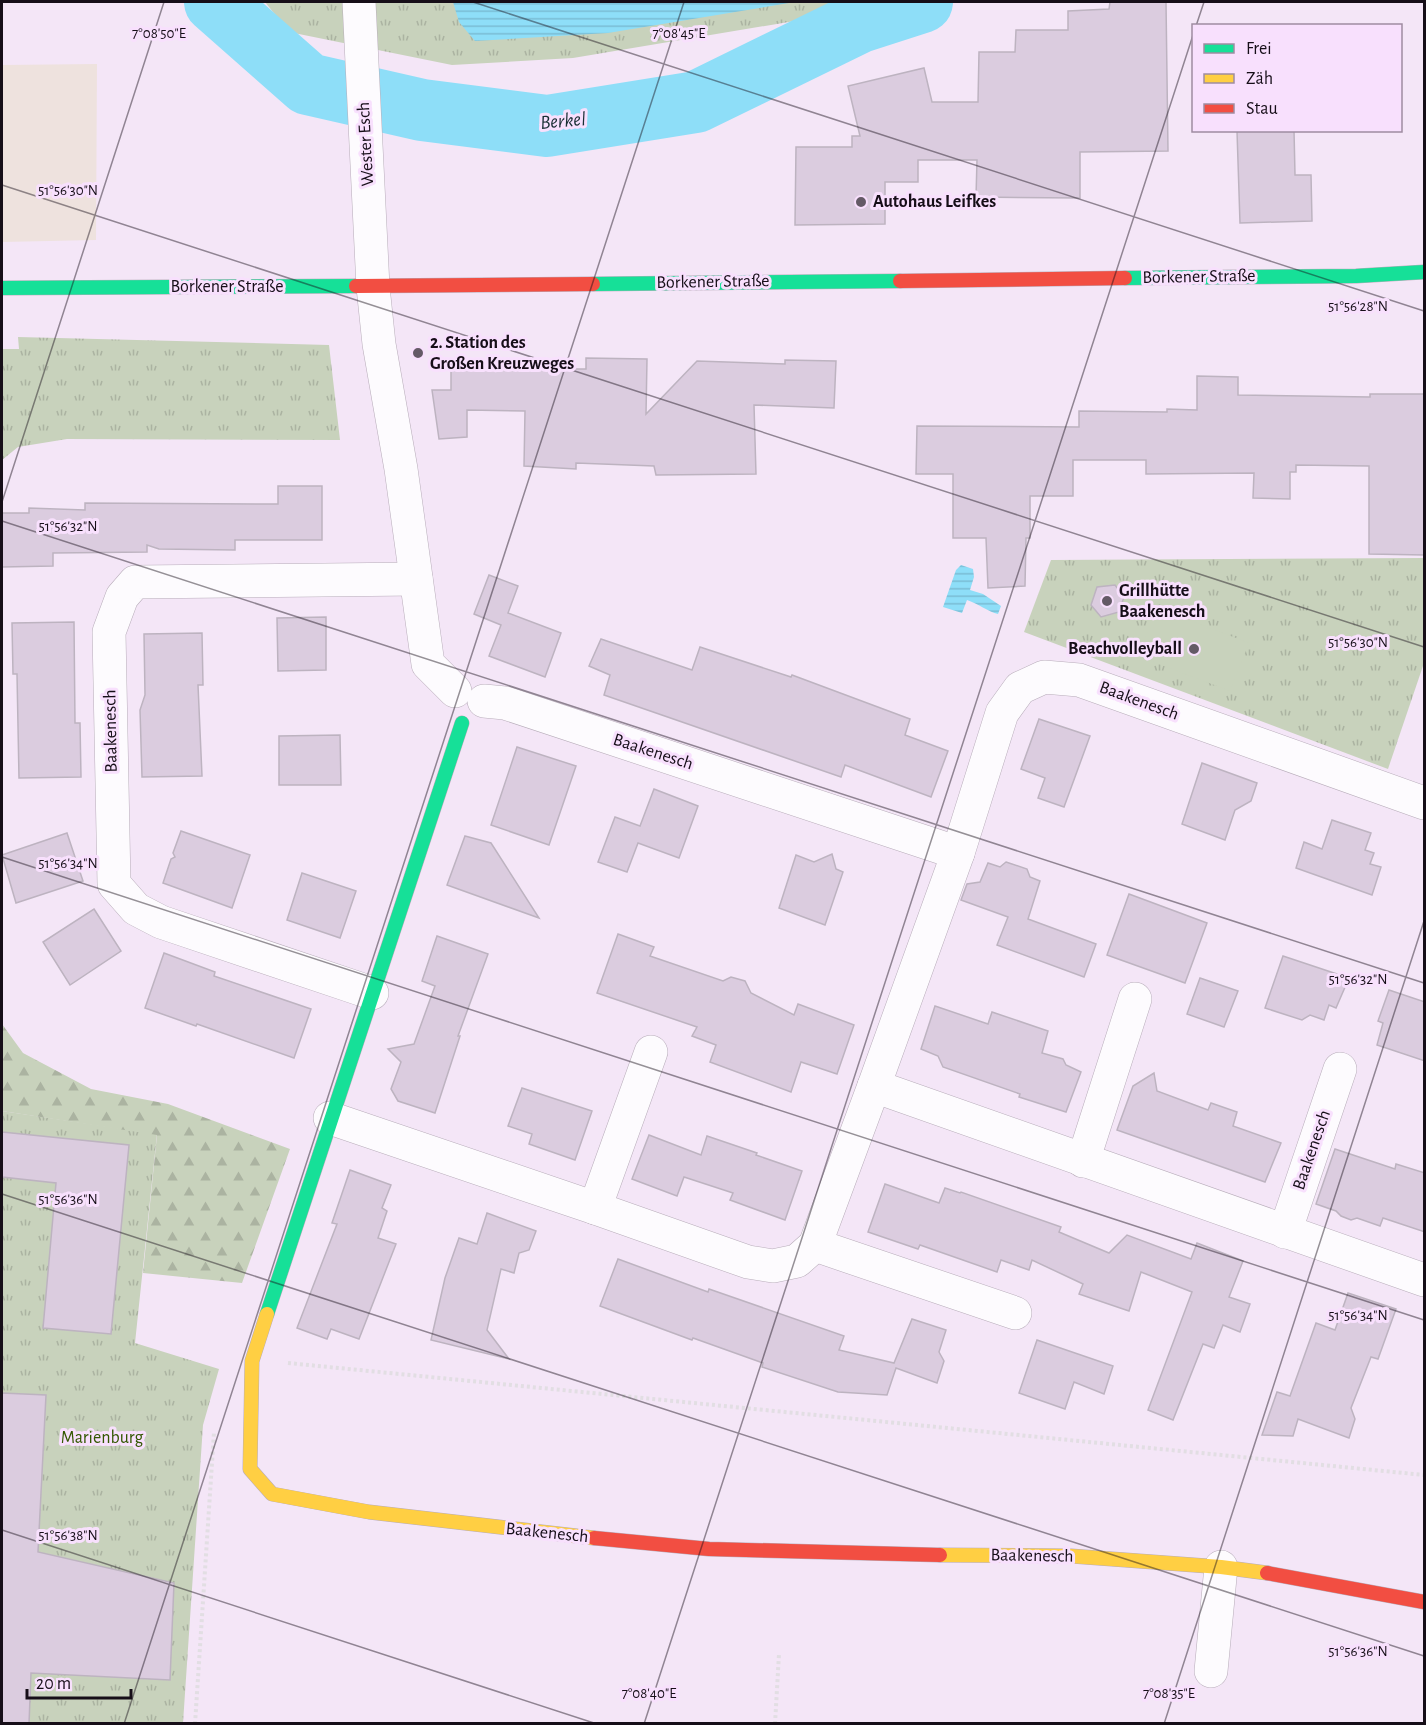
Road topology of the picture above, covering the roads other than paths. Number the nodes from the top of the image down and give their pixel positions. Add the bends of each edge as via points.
1 (359, 2) edge
2 (1425, 272) edge
3 (373, 287) junction
4 (2, 288) edge
5 (416, 579) junction
6 (467, 705) junction
7 (1425, 803) edge
8 (958, 853) junction
9 (372, 993) junction
10 (1135, 999) dead end
11 (651, 1052) dead end
12 (1340, 1069) dead end
13 (874, 1086) junction
14 (330, 1118) junction
15 (1083, 1161) junction
16 (595, 1208) junction
17 (1285, 1232) junction
18 (815, 1245) junction
19 (1425, 1280) edge
20 (1015, 1313) dead end
21 (1221, 1567) junction
22 (1425, 1602) edge
23 (1211, 1671) dead end

1 - 3 street, Wester Esch
2 - 3 street, Borkener Straße via 1356,276
3 - 4 street, Borkener Straße
3 - 5 street
5 - 6 street via 429,664
5 - 9 street, Baakenesch via 135,582 122,597 109,632 114,884 136,909 161,922
6 - 8 street, Baakenesch via 505,703
6 - 9 street, Baakenesch
7 - 8 street, Baakenesch via 1079,680 1044,677 1020,688 1002,714
8 - 13 street, Baakenesch
9 - 14 street, Baakenesch
10 - 15 street
11 - 16 street
12 - 17 street, Baakenesch
13 - 15 street
13 - 18 street, Baakenesch
14 - 16 street
14 - 21 street, Baakenesch via 252,1361 250,1468 272,1494 369,1512 709,1549 1071,1556
15 - 17 street
16 - 18 street via 748,1262 773,1266 797,1261
17 - 19 street
18 - 20 street
21 - 22 street, Baakenesch
21 - 23 street

